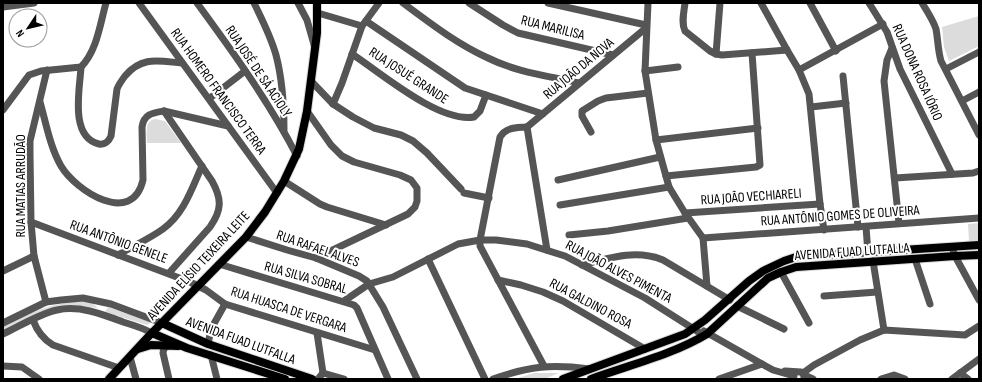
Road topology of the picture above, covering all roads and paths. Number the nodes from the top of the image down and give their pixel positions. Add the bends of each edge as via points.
1 (34, 3) edge
2 (106, 3) edge
3 (139, 3) edge
4 (197, 3) edge
5 (254, 3) edge
6 (298, 3) edge
7 (317, 3) edge
8 (379, 3) edge
9 (403, 3) edge
10 (469, 3) edge
11 (548, 3) edge
12 (648, 3) edge
13 (685, 3) edge
14 (720, 3) edge
15 (762, 3) edge
16 (810, 3) edge
17 (869, 3) edge
18 (923, 3) edge
19 (3, 8) edge
20 (318, 13) junction
21 (364, 24) junction
22 (883, 24) junction
23 (646, 27) junction
24 (892, 47) junction
25 (315, 48) junction
26 (787, 50) junction
27 (836, 51) junction
28 (752, 52) junction
29 (979, 52) edge
30 (352, 54) junction
31 (716, 54) junction
32 (613, 55) junction
33 (182, 63) junction
34 (81, 67) junction
35 (678, 67) dead end
36 (946, 69) junction
37 (47, 70) junction
38 (645, 70) junction
39 (799, 70) junction
40 (245, 71) junction
41 (843, 76) dead end
42 (311, 81) junction
43 (579, 83) junction
44 (979, 92) edge
45 (648, 93) junction
46 (486, 95) junction
47 (210, 98) junction
48 (962, 101) junction
49 (40, 102) junction
50 (846, 103) junction
51 (333, 104) junction
52 (811, 107) junction
53 (3, 110) edge
54 (164, 111) junction
55 (307, 111) junction
56 (543, 114) junction
57 (228, 126) junction
58 (526, 127) junction
59 (758, 128) junction
60 (284, 130) junction
61 (591, 132) dead end
62 (978, 132) edge
63 (656, 140) junction
64 (296, 156) junction
65 (660, 157) junction
66 (202, 166) junction
67 (979, 172) edge
68 (952, 174) junction
69 (666, 176) junction
70 (895, 178) junction
71 (558, 180) dead end
72 (284, 181) junction
73 (669, 187) junction
74 (278, 193) junction
75 (489, 198) junction
76 (820, 204) junction
77 (560, 205) dead end
78 (686, 216) junction
79 (979, 218) edge
80 (31, 222) junction
81 (899, 223) junction
82 (386, 224) junction
83 (858, 227) junction
84 (866, 227) junction
85 (824, 230) junction
86 (569, 235) dead end
87 (246, 237) junction
88 (703, 238) junction
89 (480, 240) junction
90 (979, 246) edge
91 (952, 247) junction
92 (547, 250) junction
93 (868, 253) junction
94 (118, 255) junction
95 (34, 256) junction
96 (955, 256) junction
97 (979, 256) edge
98 (316, 258) junction
99 (428, 259) junction
100 (915, 259) junction
101 (872, 262) junction
102 (219, 264) junction
103 (582, 265) junction
104 (3, 271) edge
105 (781, 272) junction
106 (168, 273) junction
107 (498, 280) junction
108 (369, 284) junction
109 (198, 285) junction
110 (706, 286) junction
111 (878, 292) junction
112 (824, 296) dead end
113 (730, 300) junction
114 (979, 300) edge
115 (344, 301) junction
116 (46, 302) junction
117 (105, 303) junction
118 (225, 304) junction
119 (930, 304) dead end
120 (737, 306) junction
121 (101, 314) junction
122 (32, 320) junction
123 (3, 323) edge
124 (162, 323) junction
125 (808, 323) dead end
126 (979, 326) edge
127 (695, 328) junction
128 (784, 329) dead end
129 (884, 330) junction
130 (152, 333) junction
131 (317, 333) junction
132 (3, 334) edge
133 (708, 334) junction
134 (208, 344) junction
135 (170, 345) junction
136 (186, 348) junction
137 (137, 349) junction
138 (645, 349) junction
139 (374, 350) junction
140 (211, 356) junction
141 (241, 356) junction
142 (130, 358) junction
143 (979, 359) edge
144 (236, 363) junction
145 (762, 364) junction
146 (3, 366) edge
147 (544, 366) junction
148 (119, 368) junction
149 (590, 369) junction
150 (323, 373) junction
151 (960, 373) junction
152 (798, 376) edge
153 (39, 379) edge
154 (109, 379) edge
155 (136, 379) edge
156 (169, 379) edge
157 (217, 379) edge
158 (285, 379) edge
159 (312, 379) edge
160 (318, 379) edge
161 (344, 379) edge
162 (388, 379) edge
163 (417, 379) edge
164 (485, 379) edge
165 (493, 379) edge
166 (563, 379) edge
167 (591, 379) edge
168 (719, 379) edge
169 (813, 379) edge
170 (881, 379) edge
171 (905, 379) edge
172 (952, 379) edge
173 (968, 379) edge

1 - 19 street
2 - 34 street via 94,46
3 - 33 street, RUA HOMERO FRANCISCO TERRA
4 - 40 street, RUA JOSÉ DE SÁ ACIOLY
5 - 60 street via 276,54
6 - 25 street via 307,20
7 - 20 main road, AVENIDA ELÍSIO TEIXEIRA LEITE
8 - 21 street
9 - 43 street via 465,46 488,58 518,69
10 - 32 street, RUA MARILISA via 512,31
11 - 23 street
12 - 23 street
13 - 31 street via 685,31
14 - 31 street
15 - 26 street
16 - 27 street
17 - 22 street, RUA DONA ROSA IÓRIO
18 - 36 street via 934,22 939,54
20 - 21 street
20 - 25 main road, AVENIDA ELÍSIO TEIXEIRA LEITE
21 - 30 street
21 - 46 street via 458,84
22 - 24 street, RUA DONA ROSA IÓRIO
22 - 27 street
23 - 32 street, RUA JOÃO DA NOVA
23 - 38 street
24 - 68 street, RUA DONA ROSA IÓRIO via 900,69
24 - 70 street via 884,81
25 - 42 main road, AVENIDA ELÍSIO TEIXEIRA LEITE
26 - 28 street
26 - 39 street
27 - 39 street
28 - 31 street
28 - 59 street
29 - 36 street
30 - 46 street, RUA JOSUÉ GRANDE via 413,96 446,114 474,117 480,111
30 - 51 street
32 - 43 street, RUA JOÃO DA NOVA
33 - 34 street via 151,61 136,65 130,70 117,89 111,136 107,142 101,144 88,137 80,125 78,106
33 - 47 street, RUA HOMERO FRANCISCO TERRA
34 - 37 street
35 - 38 street
36 - 48 street
37 - 49 street, RUA MATIAS ARRUDÃO
37 - 53 street via 28,76
38 - 45 street
39 - 52 street via 809,94
40 - 47 street
40 - 60 street, RUA JOSÉ DE SÁ ACIOLY
41 - 50 street
42 - 51 street
42 - 55 main road, AVENIDA ELÍSIO TEIXEIRA LEITE
43 - 56 street, RUA JOÃO DA NOVA
44 - 48 street
45 - 61 street via 606,98 582,111
45 - 63 street
46 - 56 street
47 - 57 street, RUA HOMERO FRANCISCO TERRA
48 - 62 street
49 - 54 street via 56,156 66,174 90,193 116,203 129,200 138,192 143,180 143,121 156,112
49 - 80 street, RUA MATIAS ARRUDÃO via 30,141
50 - 52 street
50 - 83 street
51 - 75 street via 374,128 413,141 463,191
52 - 76 street
54 - 57 street
54 - 66 street
55 - 64 main road, AVENIDA ELÍSIO TEIXEIRA LEITE
55 - 82 street via 342,156 354,162 407,177 417,188 415,207 408,214
56 - 58 street, RUA JOÃO DA NOVA
57 - 74 street, RUA HOMERO FRANCISCO TERRA
58 - 75 street via 511,128 500,137
58 - 92 street
59 - 63 street
59 - 69 street via 761,163 758,166
60 - 64 street, RUA JOSÉ DE SÁ ACIOLY
63 - 65 street
64 - 72 main road, AVENIDA ELÍSIO TEIXEIRA LEITE
65 - 69 street
65 - 71 street
66 - 94 street via 182,209 175,218 157,233
66 - 106 street via 216,189 219,212 210,227
67 - 68 street
68 - 70 street
69 - 73 street
70 - 81 street
72 - 74 main road, AVENIDA ELÍSIO TEIXEIRA LEITE
72 - 82 street via 327,207
73 - 77 street
73 - 78 street
74 - 87 main road, AVENIDA ELÍSIO TEIXEIRA LEITE
75 - 89 street
76 - 78 street, RUA JOÃO VECHIARELI
76 - 85 street
78 - 86 street, RUA JOÃO VECHIARELI via 608,231
78 - 88 street
79 - 81 street, RUA ANTÔNIO GOMES DE OLIVEIRA
80 - 94 street, RUA ANTÔNIO GENELE
80 - 95 street, RUA MATIAS ARRUDÃO
81 - 84 street, RUA ANTÔNIO GOMES DE OLIVEIRA
82 - 98 street
83 - 84 street, RUA ANTÔNIO GOMES DE OLIVEIRA
83 - 85 street, RUA ANTÔNIO GOMES DE OLIVEIRA
84 - 93 street
85 - 88 street, RUA ANTÔNIO GOMES DE OLIVEIRA
87 - 98 street, RUA RAFAEL ALVES
87 - 102 main road, AVENIDA ELÍSIO TEIXEIRA LEITE
88 - 110 street
89 - 92 street, RUA JOÃO ALVES PIMENTA via 512,241
89 - 99 street, RUA JOÃO ALVES PIMENTA via 458,244
89 - 107 street via 481,249
90 - 91 main road, AVENIDA FUAD LUTFALLA
91 - 93 main road, AVENIDA FUAD LUTFALLA
91 - 96 street
92 - 103 street, RUA JOÃO ALVES PIMENTA
93 - 113 main road, AVENIDA FUAD LUTFALLA via 796,257 784,261 749,281
94 - 106 street, RUA ANTÔNIO GENELE
95 - 104 street
95 - 116 street, RUA MATIAS ARRUDÃO
96 - 97 main road, AVENIDA FUAD LUTFALLA
96 - 100 main road, AVENIDA FUAD LUTFALLA
96 - 114 street
98 - 108 street, RUA RAFAEL ALVES via 359,276
99 - 108 street, RUA JOÃO ALVES PIMENTA via 393,277
99 - 164 street
100 - 101 main road, AVENIDA FUAD LUTFALLA
100 - 119 street
101 - 105 main road, AVENIDA FUAD LUTFALLA via 808,265
101 - 111 street
102 - 109 main road, AVENIDA ELÍSIO TEIXEIRA LEITE
102 - 115 street, RUA SILVA SOBRAL
103 - 110 street via 644,254 663,260
103 - 127 street, RUA JOÃO ALVES PIMENTA
105 - 120 main road, AVENIDA FUAD LUTFALLA via 768,278
105 - 125 street
106 - 109 street, RUA ANTÔNIO GENELE
107 - 138 street, RUA GALDINO ROSA via 521,284 562,300
107 - 147 street
108 - 115 street, RUA JOÃO ALVES PIMENTA
108 - 163 street, RUA RAFAEL ALVES
109 - 118 street, RUA HUASCA DE VERGARA
109 - 124 main road, AVENIDA ELÍSIO TEIXEIRA LEITE
110 - 113 street
111 - 112 street
111 - 129 street
113 - 127 main road, AVENIDA FUAD LUTFALLA
115 - 139 street, RUA SILVA SOBRAL via 356,306
116 - 117 street via 83,298
116 - 123 street
117 - 121 street
117 - 124 street
118 - 131 street, RUA HUASCA DE VERGARA
118 - 134 street via 211,329
120 - 128 street
120 - 133 main road, AVENIDA FUAD LUTFALLA
121 - 122 street via 66,308
121 - 130 street
122 - 132 street
122 - 148 street via 43,338 53,345
124 - 130 main road, AVENIDA ELÍSIO TEIXEIRA LEITE
124 - 134 main road, AVENIDA FUAD LUTFALLA
126 - 129 street via 965,335
127 - 133 street, RUA JOÃO ALVES PIMENTA via 702,329
127 - 138 main road, AVENIDA FUAD LUTFALLA
129 - 152 street via 853,343
130 - 136 main road, AVENIDA FUAD LUTFALLA
130 - 137 main road, AVENIDA ELÍSIO TEIXEIRA LEITE
131 - 139 street, RUA HUASCA DE VERGARA
131 - 150 street
133 - 145 street, RUA JOÃO ALVES PIMENTA
133 - 167 main road, AVENIDA FUAD LUTFALLA via 688,345
134 - 141 main road, AVENIDA FUAD LUTFALLA
135 - 136 main road
135 - 137 main road via 151,345
135 - 156 street via 164,348 163,353
136 - 140 main road, AVENIDA FUAD LUTFALLA
137 - 142 main road, AVENIDA ELÍSIO TEIXEIRA LEITE
138 - 149 main road, AVENIDA FUAD LUTFALLA
139 - 162 street, RUA SILVA SOBRAL
140 - 144 main road, AVENIDA FUAD LUTFALLA
140 - 157 street
141 - 144 main road
141 - 159 main road, AVENIDA FUAD LUTFALLA
142 - 148 main road, AVENIDA ELÍSIO TEIXEIRA LEITE
142 - 155 street
143 - 151 street
144 - 158 main road, AVENIDA FUAD LUTFALLA
145 - 152 street, RUA JOÃO ALVES PIMENTA
145 - 168 street
146 - 153 street via 22,367
147 - 149 street, AVENIDA FUAD LUTFALLA
147 - 165 street, AVENIDA FUAD LUTFALLA
148 - 154 main road, AVENIDA ELÍSIO TEIXEIRA LEITE
149 - 166 main road, AVENIDA FUAD LUTFALLA
150 - 160 street
150 - 161 street
151 - 172 street
151 - 173 street
152 - 169 street, RUA JOÃO ALVES PIMENTA
170 - 171 street via 894,375

